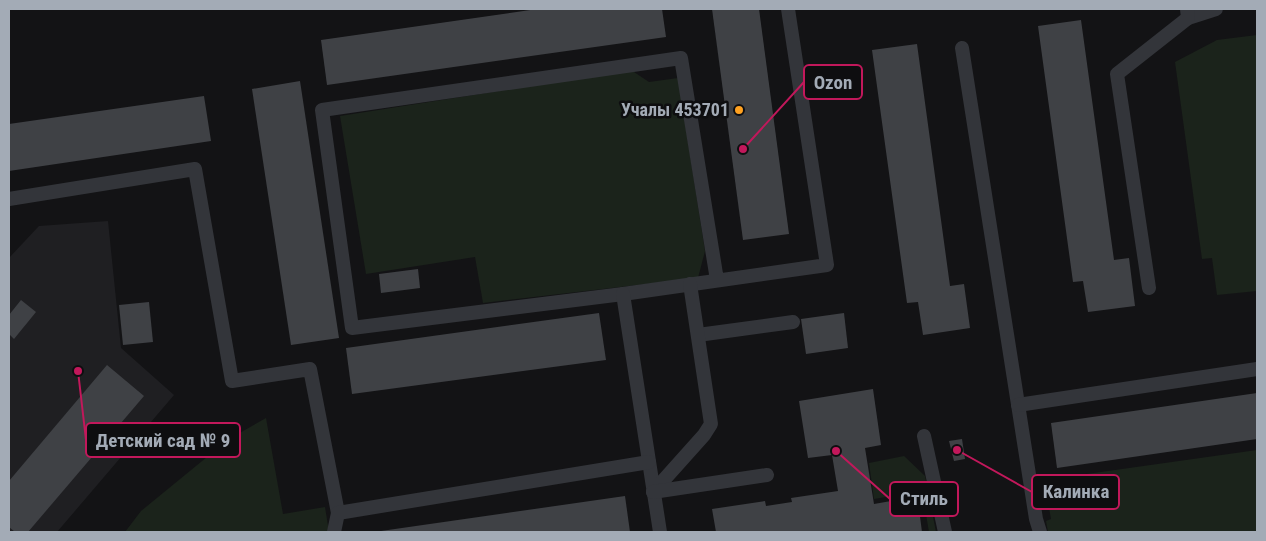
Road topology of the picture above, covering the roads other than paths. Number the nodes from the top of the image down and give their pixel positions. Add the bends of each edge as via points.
1 (788, 9) edge
2 (1216, 9) edge
3 (1187, 13) edge
4 (962, 48) dead end
5 (9, 199) edge
6 (718, 280) junction
7 (690, 284) junction
8 (1149, 288) dead end
9 (623, 294) junction
10 (793, 322) dead end
11 (698, 335) junction
12 (1257, 369) edge
13 (1018, 405) junction
14 (924, 436) dead end
15 (649, 462) junction
16 (767, 475) dead end
17 (653, 492) junction
18 (338, 513) junction
19 (334, 532) edge
20 (660, 532) edge
21 (945, 532) edge
22 (1040, 532) edge

1 - 6 lane via 827,265
2 - 3 lane
3 - 8 lane via 1117,74
4 - 13 lane
5 - 18 lane via 195,169 232,381 310,369
6 - 7 lane
6 - 9 lane via 681,58 322,110 352,328
7 - 9 lane
7 - 11 lane
9 - 15 lane
10 - 11 lane
11 - 17 lane via 711,424
12 - 13 lane
13 - 22 lane
14 - 21 lane
15 - 17 lane
15 - 18 lane
16 - 17 lane
17 - 20 lane
18 - 19 lane

